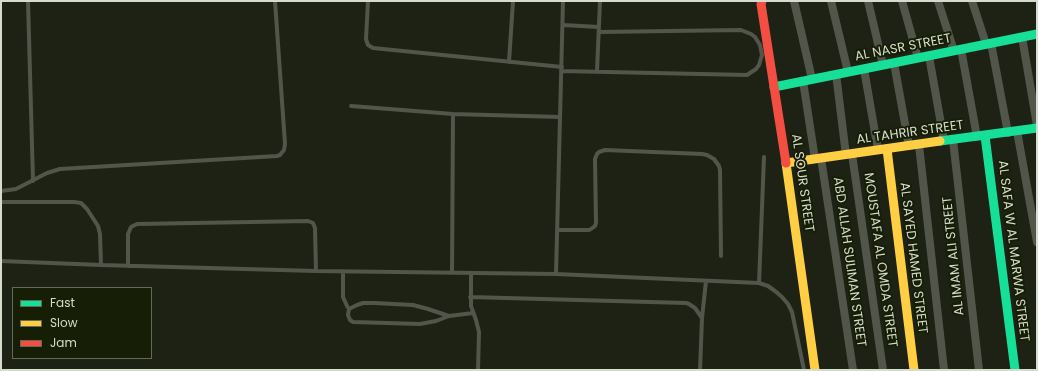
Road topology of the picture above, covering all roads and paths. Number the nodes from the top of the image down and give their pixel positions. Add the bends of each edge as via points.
1 (28, 1) edge
2 (275, 1) edge
3 (368, 1) edge
4 (513, 1) edge
5 (563, 1) edge
6 (600, 1) edge
7 (762, 1) edge
8 (794, 1) edge
9 (831, 1) edge
10 (868, 1) edge
11 (902, 1) edge
12 (938, 1) edge
13 (972, 1) edge
14 (563, 25) junction
15 (599, 27) junction
16 (599, 32) junction
17 (1037, 34) edge
18 (1022, 37) junction
19 (989, 44) junction
20 (958, 50) junction
21 (929, 56) junction
22 (918, 58) junction
23 (508, 62) junction
24 (894, 63) junction
25 (883, 65) junction
26 (561, 69) junction
27 (864, 69) junction
28 (597, 72) junction
29 (848, 72) junction
30 (836, 74) junction
31 (807, 80) junction
32 (774, 87) junction
33 (351, 106) dead end
34 (453, 114) junction
35 (560, 117) junction
36 (1037, 125) edge
37 (1037, 128) edge
38 (1017, 131) junction
39 (1008, 132) junction
40 (981, 136) junction
41 (953, 140) junction
42 (944, 141) junction
43 (919, 145) junction
44 (909, 146) junction
45 (882, 150) junction
46 (849, 154) junction
47 (764, 157) dead end
48 (818, 158) junction
49 (786, 163) junction
50 (33, 181) junction
51 (1, 191) edge
52 (1, 202) edge
53 (557, 230) junction
54 (1037, 239) edge
55 (721, 256) dead end
56 (1, 261) edge
57 (101, 265) junction
58 (128, 266) junction
59 (316, 271) junction
60 (343, 272) junction
61 (452, 273) junction
62 (471, 273) junction
63 (556, 274) junction
64 (706, 281) junction
65 (759, 283) junction
66 (470, 297) junction
67 (349, 310) junction
68 (473, 313) junction
69 (448, 316) junction
70 (702, 318) junction
71 (478, 370) edge
72 (700, 370) edge
73 (804, 370) edge
74 (815, 370) edge
75 (853, 370) edge
76 (883, 370) edge
77 (914, 370) edge
78 (944, 370) edge
79 (979, 370) edge
80 (1015, 370) edge

1 - 50 lane
2 - 50 lane via 285,144 282,153 277,156 60,169
3 - 23 lane via 366,39 368,45 373,48
4 - 23 lane
5 - 14 lane
6 - 15 lane
7 - 32 street, AL SOUR STREET
8 - 31 street, ABD ALLAH SULIMAN STREET
9 - 29 street
10 - 25 street
11 - 22 street
12 - 20 street
13 - 19 street
14 - 15 lane
14 - 26 lane
15 - 16 lane
16 - 28 lane
16 - 28 lane via 742,30 758,40 762,55 756,69 747,74
17 - 18 street, AL NASR STREET
18 - 19 street, AL NASR STREET
18 - 36 street
19 - 20 street, AL NASR STREET
19 - 39 street
20 - 21 street, AL NASR STREET
20 - 40 street
21 - 22 street, AL NASR STREET
21 - 42 street
22 - 24 street, AL NASR STREET
23 - 26 lane
24 - 25 street, AL NASR STREET
24 - 44 street
25 - 27 street, AL NASR STREET
26 - 28 lane
26 - 35 lane
27 - 29 street, AL NASR STREET
27 - 45 street
29 - 30 street, AL NASR STREET
30 - 31 street, AL NASR STREET
30 - 46 street, MOUSTAFA AL OMDA STREET
31 - 32 street, AL NASR STREET
31 - 48 street, ABD ALLAH SULIMAN STREET
32 - 49 street, AL SOUR STREET
33 - 34 lane
34 - 35 lane
34 - 61 lane
35 - 53 lane
37 - 38 street, AL TAHRIR STREET
38 - 39 street, AL TAHRIR STREET
38 - 54 street
39 - 40 street, AL TAHRIR STREET
40 - 41 street, AL TAHRIR STREET
40 - 80 street, AL SAFA W AL MARWA STREET
41 - 42 street, AL TAHRIR STREET
41 - 79 street, AL IMAM ALI STREET
42 - 43 street, AL TAHRIR STREET
43 - 44 street, AL TAHRIR STREET
43 - 78 street
44 - 45 street, AL TAHRIR STREET
45 - 46 street, AL TAHRIR STREET
45 - 77 street, AL SAYED HAMED STREET
46 - 48 street, AL TAHRIR STREET
46 - 76 street, MOUSTAFA AL OMDA STREET
47 - 65 lane
48 - 49 street, AL TAHRIR STREET
48 - 75 street, ABD ALLAH SULIMAN STREET
49 - 74 street, AL SOUR STREET
50 - 51 lane via 16,189
52 - 57 lane via 81,203 98,226
53 - 55 lane via 589,230 595,226 595,159 599,152 604,150 702,154 714,159 720,170
53 - 63 lane
56 - 57 lane
57 - 58 lane
58 - 59 lane
58 - 59 lane via 128,234 131,227 136,224 308,221 313,223 315,228
59 - 60 lane
60 - 61 lane
60 - 67 lane via 343,297
61 - 62 lane
62 - 63 lane
62 - 66 lane
63 - 64 lane
64 - 65 lane
64 - 70 lane
65 - 73 lane via 775,291 788,304 792,312
66 - 68 lane
66 - 70 lane via 686,303 695,308
67 - 69 lane via 357,305 369,303 413,305
67 - 69 lane via 348,318 353,322 420,324
68 - 69 lane
68 - 71 lane via 479,332
70 - 72 lane

